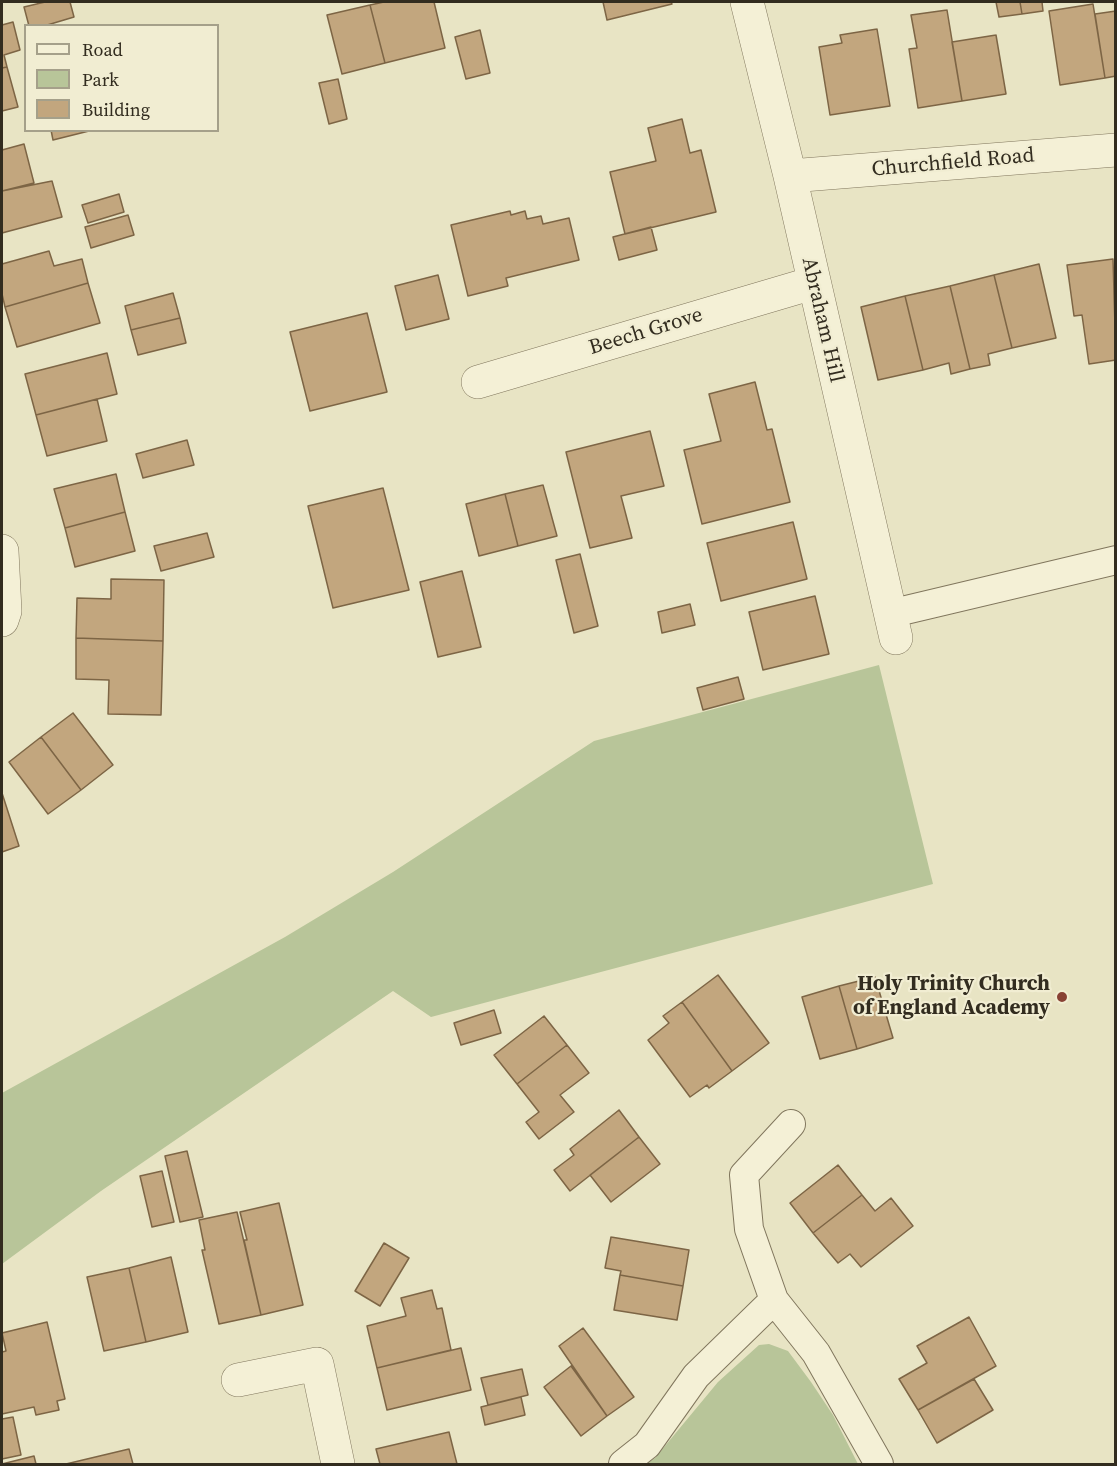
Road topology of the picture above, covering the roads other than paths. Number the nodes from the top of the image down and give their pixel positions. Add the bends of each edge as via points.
1 (747, 2) edge
2 (1116, 150) edge
3 (790, 176) junction
4 (813, 283) junction
5 (478, 382) dead end
6 (2, 551) edge
7 (1116, 560) edge
8 (2, 620) edge
9 (893, 626) joint
10 (791, 1124) dead end
11 (774, 1300) junction
12 (238, 1380) dead end
13 (338, 1464) edge
14 (623, 1464) edge
15 (879, 1464) edge

1 - 3 street, Abraham Hill
2 - 3 street, Churchfield Road
3 - 4 street, Abraham Hill
4 - 5 street, Beech Grove
4 - 9 street, Abraham Hill
6 - 8 street
7 - 9 lane
10 - 11 lane via 744,1175 749,1229
11 - 14 lane via 696,1376 647,1445
11 - 15 lane via 816,1353
12 - 13 street via 317,1364

